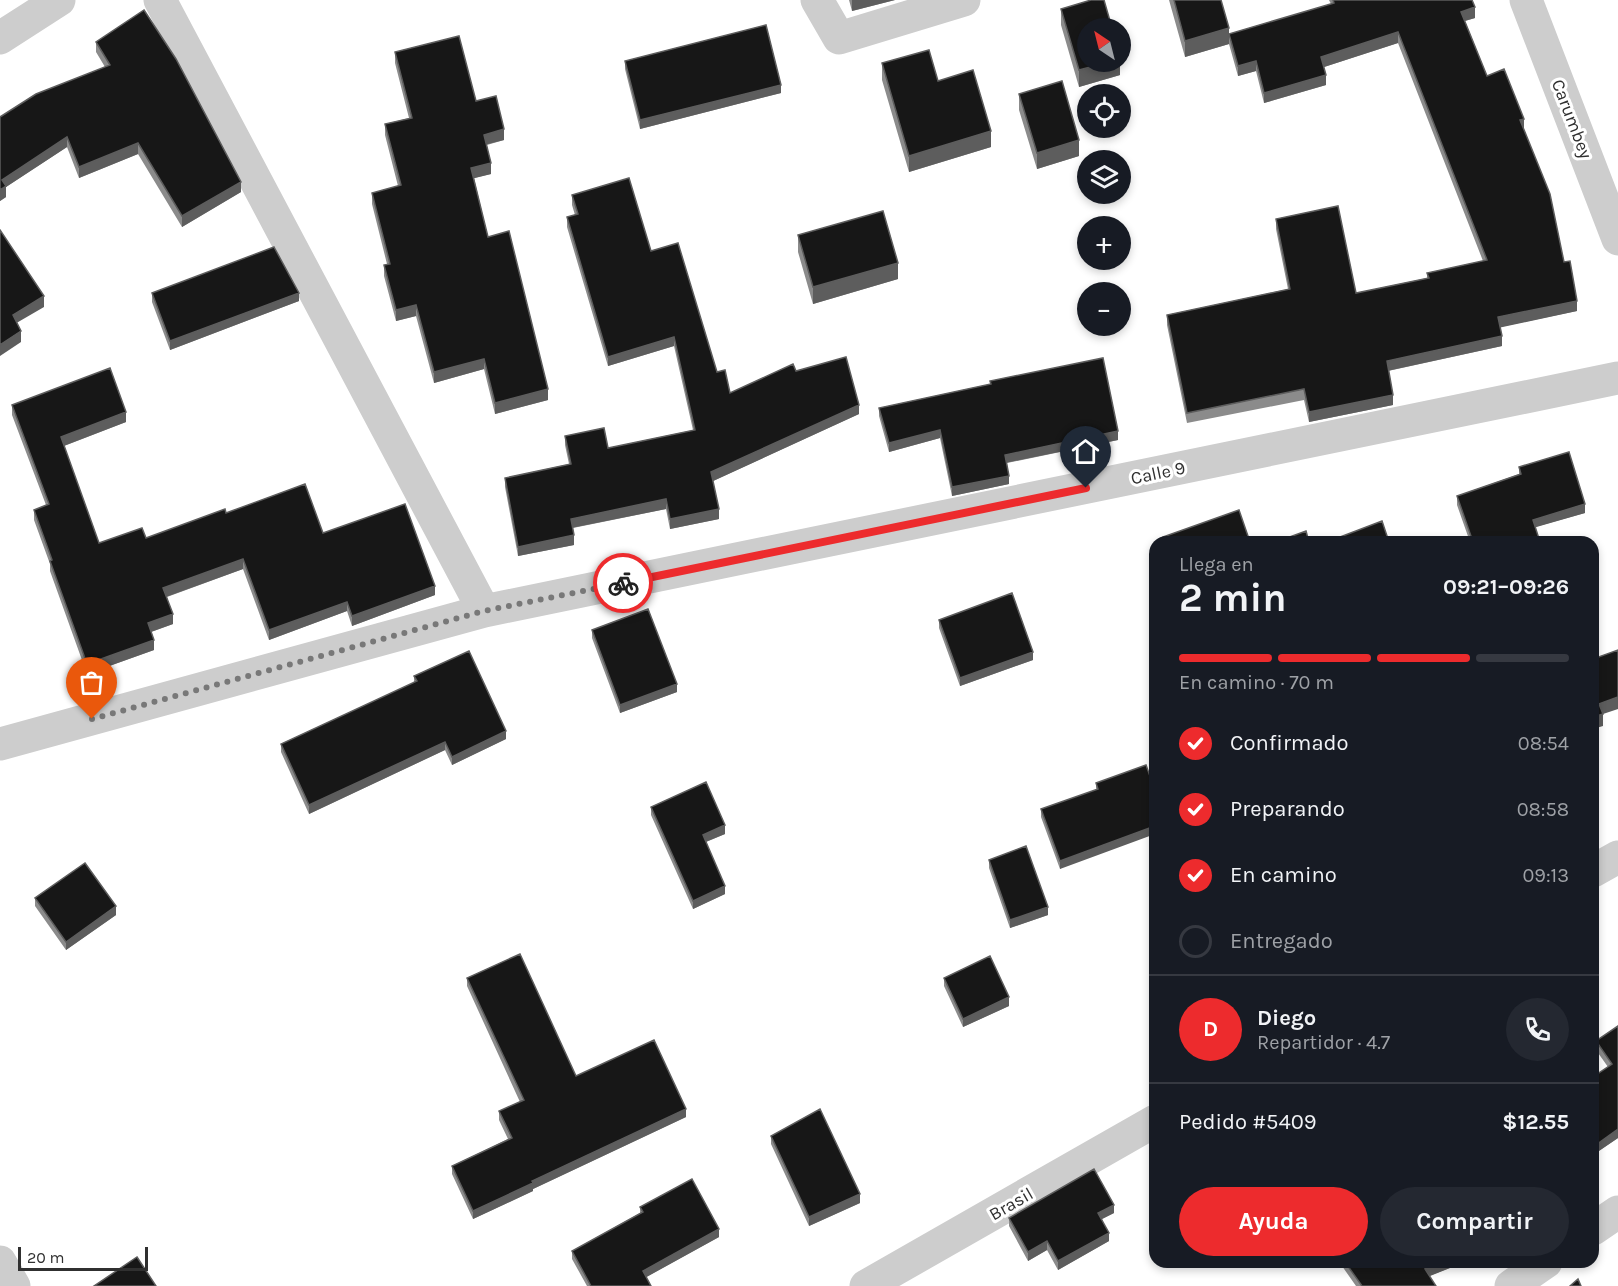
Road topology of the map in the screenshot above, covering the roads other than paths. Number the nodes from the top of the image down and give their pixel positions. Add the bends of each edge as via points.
1 (58, 0) edge
2 (160, 0) edge
3 (817, 0) edge
4 (964, 0) edge
5 (1526, 0) edge
6 (0, 38) edge
7 (1618, 239) edge
8 (1618, 378) edge
9 (484, 611) junction
10 (0, 744) edge
11 (1618, 857) edge
12 (1599, 868) edge
13 (1149, 1124) edge
14 (1618, 1212) edge
15 (1599, 1225) edge
16 (0, 1262) edge
17 (1537, 1268) edge
18 (14, 1286) edge
19 (866, 1286) edge
20 (1511, 1286) edge

1 - 6 street
2 - 9 street
3 - 4 street via 839,38
5 - 7 street, Carumbey
8 - 9 street, Calle 9
9 - 10 street, Calle 9
11 - 12 street
13 - 19 street, Brasil
14 - 15 street
16 - 18 street
17 - 20 street

